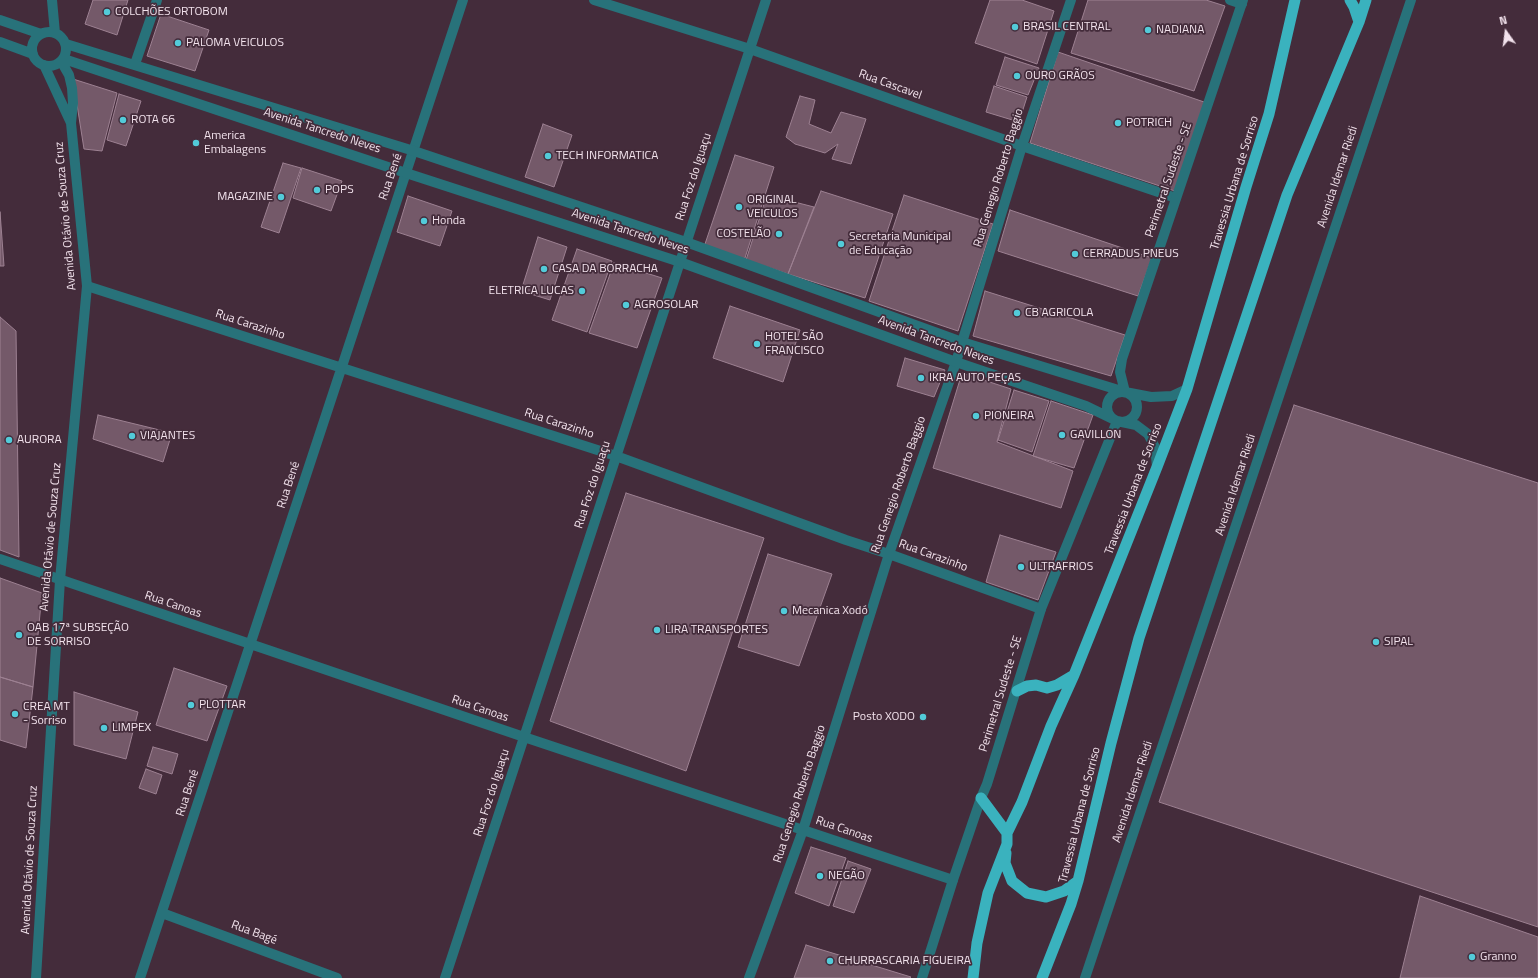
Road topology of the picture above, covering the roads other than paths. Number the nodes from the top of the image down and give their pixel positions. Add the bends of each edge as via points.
1 (52, 0) edge
2 (157, 0) edge
3 (463, 0) edge
4 (594, 0) edge
5 (766, 0) edge
6 (1071, 0) edge
7 (1230, 0) edge
8 (1295, 0) edge
9 (1299, 0) edge
10 (1350, 0) edge
11 (1366, 0) edge
12 (1412, 0) edge
13 (1243, 2) edge
14 (1292, 12) junction
15 (0, 20) edge
16 (1359, 22) junction
17 (55, 33) junction
18 (41, 34) junction
19 (0, 42) edge
20 (66, 44) junction
21 (750, 49) junction
22 (33, 54) junction
23 (62, 60) junction
24 (135, 64) junction
25 (44, 65) junction
26 (71, 123) junction
27 (1022, 146) junction
28 (414, 151) junction
29 (406, 173) junction
30 (1176, 198) junction
31 (686, 242) junction
32 (680, 262) junction
33 (87, 286) junction
34 (962, 342) junction
35 (956, 362) junction
36 (342, 368) junction
37 (1187, 389) junction
38 (1125, 392) junction
39 (1117, 421) junction
40 (616, 456) junction
41 (1157, 467) junction
42 (889, 554) junction
43 (0, 559) edge
44 (60, 580) junction
45 (1041, 609) junction
46 (250, 645) junction
47 (1074, 675) junction
48 (1017, 691) junction
49 (524, 737) junction
50 (981, 798) junction
51 (803, 830) junction
52 (1007, 833) junction
53 (1007, 844) junction
54 (953, 880) junction
55 (1078, 881) junction
56 (162, 913) junction
57 (36, 978) edge
58 (140, 978) edge
59 (337, 978) edge
60 (445, 978) edge
61 (749, 978) edge
62 (922, 978) edge
63 (972, 978) edge
64 (1042, 978) edge
65 (1085, 978) edge

1 - 17 street
2 - 24 street
3 - 28 street, Rua Bené
4 - 21 street, Rua Cascavel
5 - 21 street, Rua Foz do Iguaçu
6 - 27 street, Rua Genegio Roberto Baggio
7 - 13 street
8 - 14 highway, Travessia Urbana de Sorriso
9 - 14 highway
10 - 16 highway
11 - 16 highway, Travessia Urbana de Sorriso
12 - 65 street, Avenida Idemar Riedi
13 - 30 street, Perimetral Sudeste - SE
14 - 37 highway, Travessia Urbana de Sorriso via 1270,114
15 - 18 street
16 - 55 highway, Travessia Urbana de Sorriso via 1287,195 1139,638
17 - 18 street
17 - 20 street via 62,37
18 - 22 street via 32,47
19 - 22 street
20 - 23 street
20 - 24 street, Avenida Tancredo Neves
21 - 27 street, Rua Cascavel
21 - 31 street, Rua Foz do Iguaçu
22 - 25 street via 37,61
23 - 25 street via 55,65
23 - 26 street, Avenida Otávio de Souza Cruz via 72,88
23 - 29 street, Avenida Tancredo Neves
24 - 28 street, Avenida Tancredo Neves
25 - 26 street, Avenida Otávio de Souza Cruz
26 - 33 street, Avenida Otávio de Souza Cruz
27 - 30 street, Rua Cascavel
27 - 34 street, Rua Genegio Roberto Baggio
28 - 29 street, Rua Bené
28 - 31 street, Avenida Tancredo Neves
29 - 32 street, Avenida Tancredo Neves
29 - 36 street, Rua Bené
30 - 38 street, Perimetral Sudeste - SE via 1122,359 1120,372
31 - 32 street, Rua Foz do Iguaçu
31 - 34 street, Avenida Tancredo Neves
32 - 35 street, Avenida Tancredo Neves
32 - 40 street, Rua Foz do Iguaçu
33 - 36 street, Rua Carazinho
33 - 44 street, Avenida Otávio de Souza Cruz
34 - 35 street, Rua Genegio Roberto Baggio
34 - 38 street, Avenida Tancredo Neves
35 - 39 street, Avenida Tancredo Neves via 1086,406
35 - 42 street, Rua Genegio Roberto Baggio
36 - 40 street, Rua Carazinho
36 - 46 street, Rua Bené
37 - 38 street, Avenida Tancredo Neves via 1172,396 1151,397
37 - 41 highway, Travessia Urbana de Sorriso
38 - 39 street via 1116,394 1109,401 1108,410
38 - 39 street via 1137,401 1137,411 1127,422
39 - 41 street, Avenida Tancredo Neves via 1136,425 1148,434 1155,446
39 - 45 street, Perimetral Sudeste - SE
40 - 42 street, Rua Carazinho
40 - 49 street, Rua Foz do Iguaçu
41 - 47 highway, Travessia Urbana de Sorriso
42 - 45 street, Rua Carazinho
42 - 51 street, Rua Genegio Roberto Baggio
43 - 44 street, Rua Canoas
44 - 46 street, Rua Canoas
44 - 57 street, Avenida Otávio de Souza Cruz
45 - 48 street, Perimetral Sudeste - SE
46 - 49 street, Rua Canoas
46 - 56 street, Rua Bené
47 - 48 highway via 1047,688 1036,685
47 - 52 highway, Travessia Urbana de Sorriso
48 - 50 street, Perimetral Sudeste - SE
49 - 51 street, Rua Canoas
49 - 60 street, Rua Foz do Iguaçu
50 - 52 highway
50 - 54 street, Perimetral Sudeste - SE
51 - 54 street, Rua Canoas
51 - 61 street, Rua Genegio Roberto Baggio
52 - 53 highway, Travessia Urbana de Sorriso
53 - 55 highway via 1005,863 1012,881 1027,893 1046,897 1064,892
53 - 63 highway, Travessia Urbana de Sorriso via 988,893
54 - 62 street, Perimetral Sudeste - SE
55 - 64 highway, Travessia Urbana de Sorriso
56 - 58 street, Rua Bené
56 - 59 street, Rua Bagé

